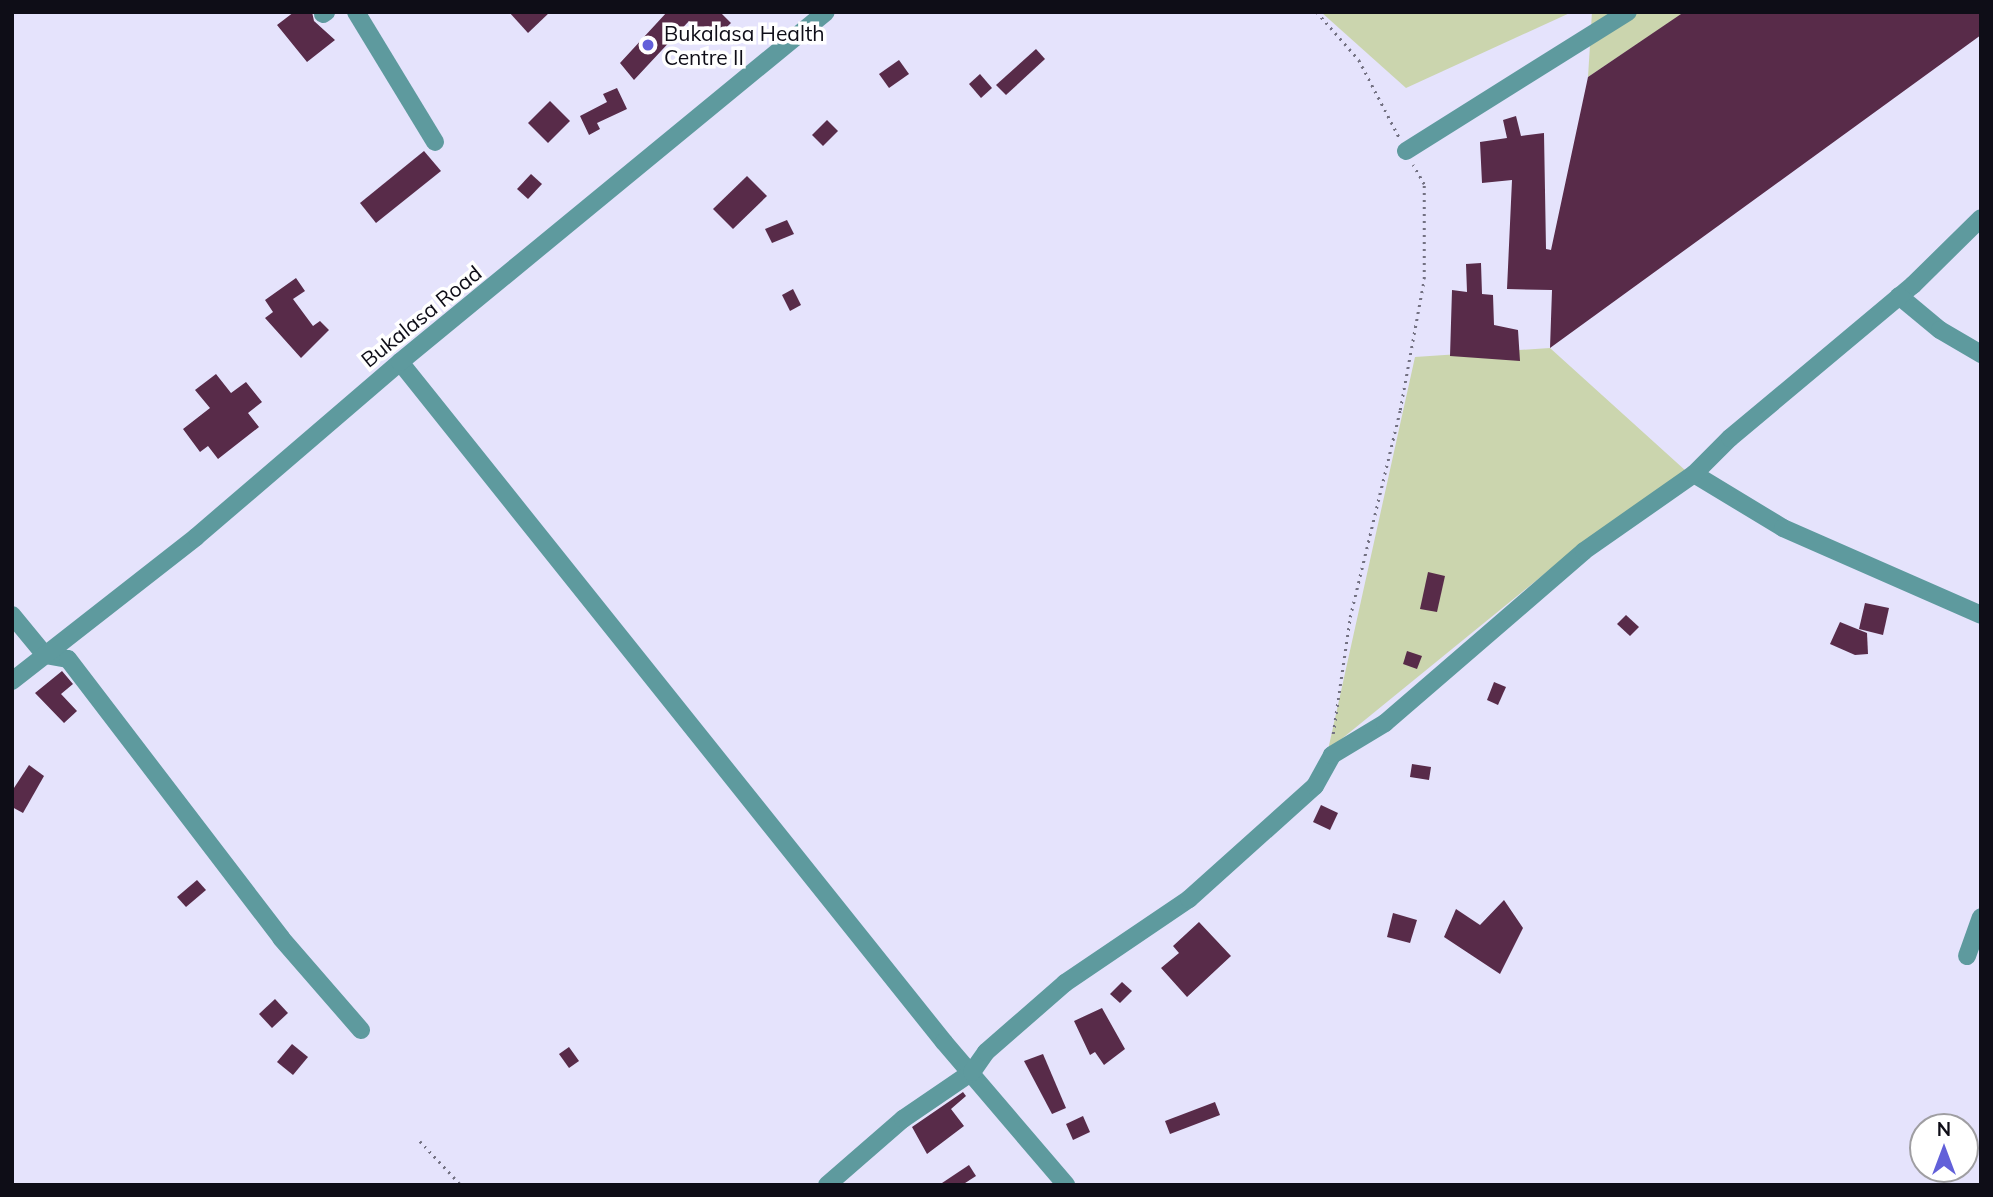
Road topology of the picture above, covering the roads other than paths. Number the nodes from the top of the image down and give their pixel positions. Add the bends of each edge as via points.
1 (356, 12) edge
2 (826, 12) edge
3 (1628, 12) edge
4 (435, 142) dead end
5 (1406, 151) road end
6 (1981, 218) edge
7 (1899, 296) junction
8 (1981, 354) edge
9 (400, 362) junction
10 (1693, 474) junction
11 (12, 615) edge
12 (1981, 615) edge
13 (45, 655) junction
14 (12, 681) edge
15 (1981, 917) edge
16 (1967, 956) dead end
17 (361, 1030) dead end
18 (972, 1072) junction
19 (827, 1185) edge
20 (1066, 1185) edge

1 - 4 street
2 - 9 street, Bukalasa Road
3 - 5 street
6 - 7 street
7 - 8 street via 1940,330
7 - 10 street
9 - 13 street, Bukalasa Road via 195,537
9 - 18 street
10 - 12 street via 1783,528
10 - 18 street via 1584,551 1385,723 1331,757 1315,786 1189,899 1065,983 986,1052
11 - 13 street
13 - 14 street, Bukalasa Road
13 - 17 street via 68,659 281,938
15 - 16 street
18 - 19 street via 904,1119
18 - 20 street

